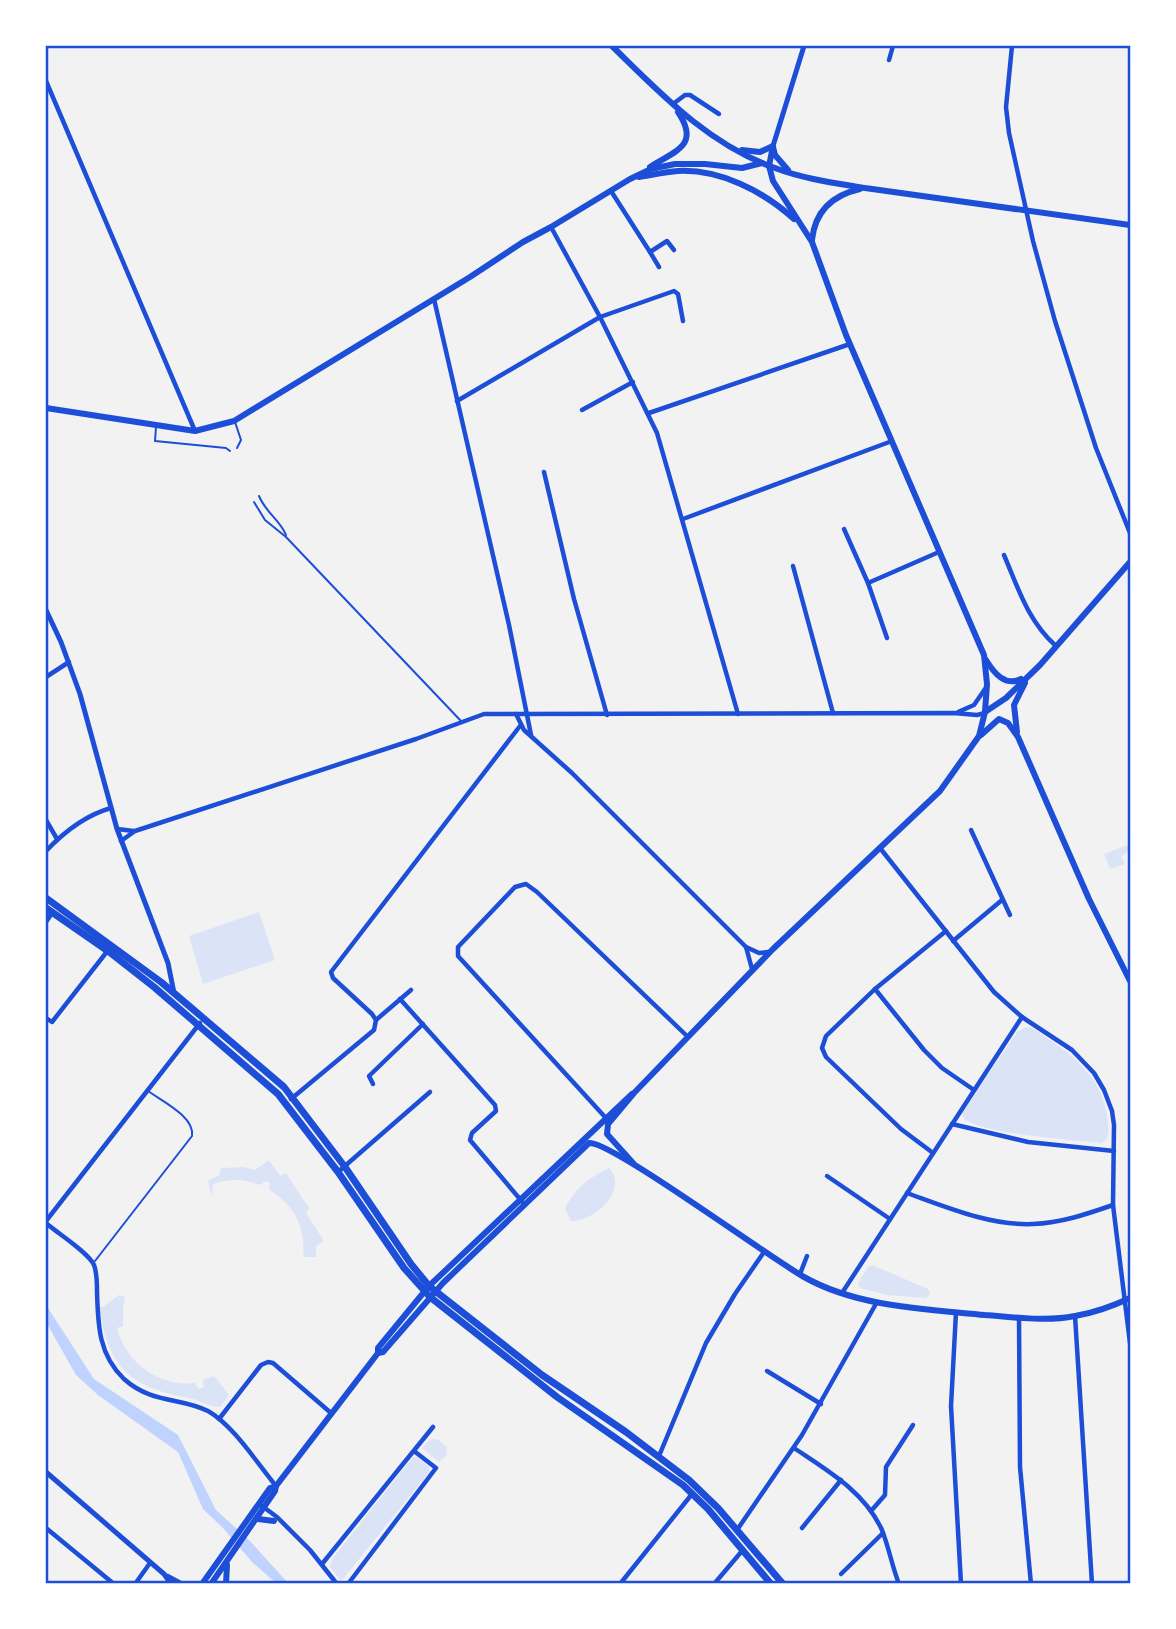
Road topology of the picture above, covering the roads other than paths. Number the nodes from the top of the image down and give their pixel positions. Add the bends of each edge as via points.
1 (612, 46) edge
2 (804, 46) edge
3 (893, 46) edge
4 (1012, 46) edge
5 (889, 61) dead end
6 (46, 81) edge
7 (673, 104) junction
8 (719, 114) dead end
9 (773, 146) junction
10 (733, 149) junction
11 (765, 164) junction
12 (795, 174) junction
13 (630, 179) junction
14 (865, 188) junction
15 (611, 191) junction
16 (1027, 212) junction
17 (1130, 225) edge
18 (551, 227) junction
19 (806, 230) junction
20 (812, 242) junction
21 (674, 250) dead end
22 (650, 252) junction
23 (659, 267) dead end
24 (434, 299) junction
25 (600, 317) junction
26 (683, 321) dead end
27 (850, 344) junction
28 (633, 382) junction
29 (457, 401) junction
30 (46, 408) edge
31 (582, 410) dead end
32 (649, 414) junction
33 (234, 421) junction
34 (156, 426) junction
35 (195, 431) junction
36 (892, 441) junction
37 (237, 448) dead end
38 (230, 451) dead end
39 (544, 472) dead end
40 (259, 496) dead end
41 (254, 502) dead end
42 (682, 520) junction
43 (844, 529) dead end
44 (1130, 533) edge
45 (286, 537) junction
46 (939, 552) junction
47 (1004, 555) dead end
48 (1130, 562) edge
49 (793, 566) dead end
50 (868, 583) junction
51 (46, 614) edge
52 (887, 638) dead end
53 (1056, 646) junction
54 (984, 655) junction
55 (69, 662) junction
56 (1032, 672) junction
57 (46, 677) edge
58 (987, 684) junction
59 (985, 712) junction
60 (833, 713) junction
61 (954, 713) junction
62 (516, 714) junction
63 (738, 714) junction
64 (527, 715) junction
65 (607, 715) junction
66 (461, 721) junction
67 (520, 726) junction
68 (531, 735) junction
69 (979, 736) junction
70 (1018, 737) junction
71 (111, 808) junction
72 (46, 820) edge
73 (117, 829) junction
74 (971, 830) dead end
75 (135, 831) junction
76 (57, 839) junction
77 (121, 841) junction
78 (880, 848) junction
79 (46, 851) edge
80 (46, 898) edge
81 (1002, 901) junction
82 (49, 911) edge
83 (1010, 915) dead end
84 (46, 922) edge
85 (946, 931) junction
86 (953, 941) junction
87 (746, 947) junction
88 (110, 948) junction
89 (774, 949) junction
90 (752, 971) junction
91 (1130, 981) edge
92 (876, 989) junction
93 (411, 990) dead end
94 (174, 993) junction
95 (400, 999) junction
96 (1022, 1017) junction
97 (46, 1018) edge
98 (376, 1020) junction
99 (201, 1022) junction
100 (423, 1024) junction
101 (688, 1037) junction
102 (373, 1084) dead end
103 (147, 1090) junction
104 (974, 1090) junction
105 (430, 1092) dead end
106 (634, 1093) junction
107 (293, 1097) junction
108 (286, 1102) junction
109 (605, 1117) junction
110 (952, 1125) junction
111 (1114, 1151) junction
112 (933, 1153) junction
113 (633, 1163) junction
114 (342, 1170) junction
115 (827, 1176) dead end
116 (907, 1193) junction
117 (525, 1202) junction
118 (1113, 1205) junction
119 (890, 1219) junction
120 (46, 1222) edge
121 (764, 1252) junction
122 (807, 1256) dead end
123 (93, 1263) junction
124 (800, 1275) junction
125 (429, 1291) junction
126 (842, 1294) junction
127 (1128, 1299) edge
128 (877, 1301) junction
129 (956, 1312) junction
130 (1075, 1316) junction
131 (1019, 1318) junction
132 (1130, 1343) edge
133 (767, 1371) dead end
134 (821, 1404) junction
135 (331, 1413) junction
136 (219, 1419) junction
137 (913, 1424) dead end
138 (433, 1427) dead end
139 (794, 1448) junction
140 (414, 1451) junction
141 (657, 1461) junction
142 (46, 1472) edge
143 (269, 1478) junction
144 (281, 1479) junction
145 (841, 1480) junction
146 (276, 1486) junction
147 (692, 1494) junction
148 (262, 1508) junction
149 (871, 1511) junction
150 (254, 1517) junction
151 (274, 1521) junction
152 (282, 1524) junction
153 (46, 1528) edge
154 (802, 1528) dead end
155 (737, 1530) junction
156 (883, 1533) junction
157 (234, 1546) junction
158 (742, 1551) junction
159 (228, 1559) junction
160 (150, 1563) junction
161 (323, 1564) junction
162 (164, 1574) junction
163 (841, 1574) dead end
164 (114, 1584) edge
165 (135, 1584) edge
166 (171, 1584) edge
167 (182, 1584) edge
168 (202, 1584) edge
169 (211, 1584) edge
170 (226, 1584) edge
171 (337, 1584) edge
172 (348, 1584) edge
173 (620, 1584) edge
174 (714, 1584) edge
175 (771, 1584) edge
176 (783, 1584) edge
177 (899, 1584) edge
178 (961, 1584) edge
179 (1031, 1584) edge
180 (1092, 1584) edge

1 - 7 main road
2 - 9 street
3 - 5 street
4 - 16 street via 1006,107
6 - 35 street
7 - 8 street via 687,94
7 - 10 main road
7 - 13 main road via 688,129 685,141
9 - 10 main road via 760,152
9 - 11 main road
9 - 12 main road via 782,165
10 - 11 main road
11 - 12 main road
11 - 13 main road via 741,168 676,164
11 - 19 main road via 778,192
12 - 14 main road
13 - 15 main road
13 - 19 main road via 679,171 722,178 762,194
14 - 16 main road
14 - 20 main road via 829,202 816,222
15 - 18 main road
15 - 22 street
16 - 17 main road
16 - 44 street via 1055,321 1096,448
18 - 24 main road
18 - 25 street
19 - 20 main road
20 - 27 main road
21 - 22 street via 667,241
22 - 23 street
24 - 29 street
24 - 33 main road
25 - 26 street via 674,291
25 - 28 street
25 - 29 street
27 - 32 street
27 - 36 main road
28 - 31 street
28 - 32 street
29 - 64 street
30 - 34 main road
32 - 42 street
33 - 35 main road
33 - 37 lane via 241,440
34 - 35 main road
34 - 38 lane via 155,441
36 - 42 street
36 - 46 main road
39 - 65 street
40 - 45 lane
41 - 45 lane via 265,520
42 - 63 street
43 - 50 street
45 - 66 lane
46 - 50 street
46 - 54 main road
47 - 53 street via 1031,618
48 - 53 main road
49 - 60 street
50 - 52 street
51 - 55 street
53 - 54 main road via 1018,681 1002,679
53 - 56 main road
54 - 58 main road
55 - 57 street
55 - 71 street
56 - 59 main road
56 - 70 main road via 1014,705
58 - 59 main road
58 - 61 street via 974,705
59 - 61 street
59 - 69 main road
60 - 61 street
60 - 63 street
62 - 64 street
62 - 66 street via 484,714
62 - 67 street
63 - 65 street
64 - 65 street
64 - 68 street
66 - 75 street
67 - 68 street
67 - 98 street via 331,972
68 - 87 street
69 - 70 main road via 999,719
69 - 78 main road via 940,791
70 - 91 main road
71 - 73 street
71 - 76 street via 83,820
72 - 76 street
73 - 75 street
73 - 77 street
74 - 81 street
75 - 77 street
76 - 79 street
77 - 94 street via 168,963
78 - 85 street
78 - 89 main road
80 - 88 main road
81 - 83 street
81 - 86 street
82 - 84 street
82 - 88 main road
85 - 86 street
85 - 92 street
86 - 96 street via 994,992
87 - 89 street via 759,953
87 - 90 street
88 - 94 main road
88 - 97 street via 52,1023
88 - 99 main road
89 - 90 main road
90 - 101 main road
92 - 104 street via 933,1059
92 - 112 street via 826,1036 822,1053 901,1129
93 - 95 street
94 - 99 main road
95 - 98 street
95 - 100 street
96 - 104 street
96 - 111 street via 1072,1050 1094,1073 1112,1111
98 - 107 street via 374,1030
99 - 103 street
99 - 107 main road
99 - 108 main road
100 - 102 street via 369,1076
100 - 117 street via 495,1105 496,1111 470,1140
101 - 106 main road
101 - 109 street via 537,891 526,884 515,887 458,947 458,957
103 - 120 street
103 - 123 lane via 190,1123 192,1136
104 - 110 street
105 - 114 street
106 - 109 main road
106 - 113 main road via 606,1128 611,1141
107 - 108 street
107 - 114 main road
108 - 114 main road
109 - 117 main road
110 - 111 street via 1028,1142
110 - 112 street
111 - 118 street
112 - 116 street
113 - 117 main road via 589,1143
113 - 121 main road
114 - 125 main road
115 - 119 street
116 - 118 street via 1020,1224 1058,1221
116 - 119 street
117 - 125 main road
118 - 127 street
119 - 126 street
120 - 123 street
121 - 124 main road
121 - 141 street via 706,1343
122 - 124 street
123 - 136 street via 98,1331 115,1368 142,1391 203,1409
124 - 126 main road
125 - 135 main road via 378,1348
125 - 141 main road
126 - 128 main road
127 - 130 main road
127 - 132 street
128 - 129 main road
128 - 134 street
129 - 131 main road
129 - 178 street via 951,1406
130 - 131 main road
130 - 180 street
131 - 179 street via 1020,1467
133 - 134 street
134 - 139 street
135 - 136 street via 268,1362
135 - 144 main road
136 - 143 street
137 - 149 street via 885,1469 885,1495
138 - 140 street
139 - 145 street
139 - 155 street
140 - 161 street
140 - 172 street via 436,1468
141 - 147 main road
141 - 155 main road via 690,1480
142 - 160 street
143 - 144 street
143 - 146 street
144 - 146 main road
145 - 149 street
145 - 154 street
146 - 148 main road via 270,1488
147 - 158 main road
147 - 173 street
148 - 150 main road
148 - 151 street
148 - 152 street
149 - 156 street
150 - 151 main road
150 - 157 main road
150 - 157 main road via 249,1531
151 - 152 street
152 - 161 street
153 - 164 street
155 - 176 main road
156 - 163 street
156 - 177 street
157 - 159 main road
157 - 168 main road
158 - 174 street
158 - 175 main road
159 - 169 main road
159 - 170 main road
160 - 162 street
160 - 165 street
161 - 171 street
162 - 166 street
162 - 167 street

